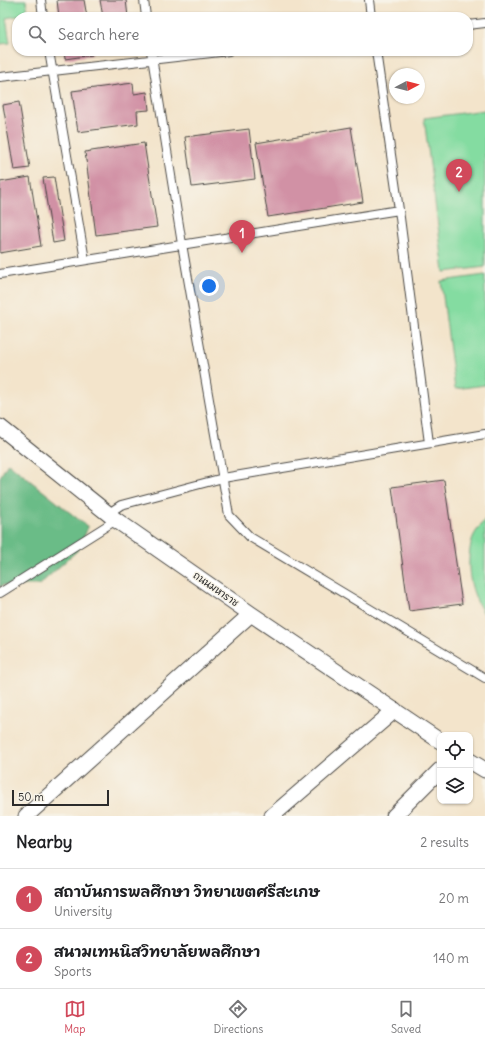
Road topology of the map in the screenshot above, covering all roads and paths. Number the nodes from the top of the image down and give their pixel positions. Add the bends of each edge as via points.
1 (40, 0) edge
2 (144, 0) edge
3 (369, 0) edge
4 (42, 12) edge
5 (145, 12) edge
6 (370, 12) edge
7 (485, 23) edge
8 (473, 24) edge
9 (50, 56) edge
10 (146, 56) edge
11 (152, 56) edge
12 (377, 56) edge
13 (52, 71) junction
14 (0, 77) edge
15 (399, 210) junction
16 (182, 244) junction
17 (85, 260) junction
18 (0, 274) edge
19 (0, 427) edge
20 (485, 434) edge
21 (429, 443) junction
22 (223, 478) junction
23 (112, 517) junction
24 (0, 593) edge
25 (251, 614) junction
26 (485, 678) edge
27 (394, 710) junction
28 (437, 739) edge
29 (473, 763) edge
30 (485, 770) edge
31 (437, 773) edge
32 (26, 816) edge
33 (272, 816) edge
34 (394, 816) edge

1 - 4 lane
2 - 5 lane
3 - 6 lane
7 - 8 lane
9 - 13 lane
10 - 13 lane
11 - 16 lane
12 - 15 lane
13 - 14 lane
13 - 17 lane
15 - 16 lane
15 - 21 lane
16 - 17 lane
16 - 22 lane
17 - 18 lane
19 - 23 street, ถนนมหาราช
20 - 21 lane
21 - 22 lane
22 - 23 lane via 121,505
22 - 26 lane via 229,514 250,537
23 - 24 lane
23 - 25 street, ถนนมหาราช
25 - 27 street, ถนนมหาราช
25 - 32 street
27 - 28 street, ถนนมหาราช
27 - 33 street
29 - 30 street
31 - 34 street

